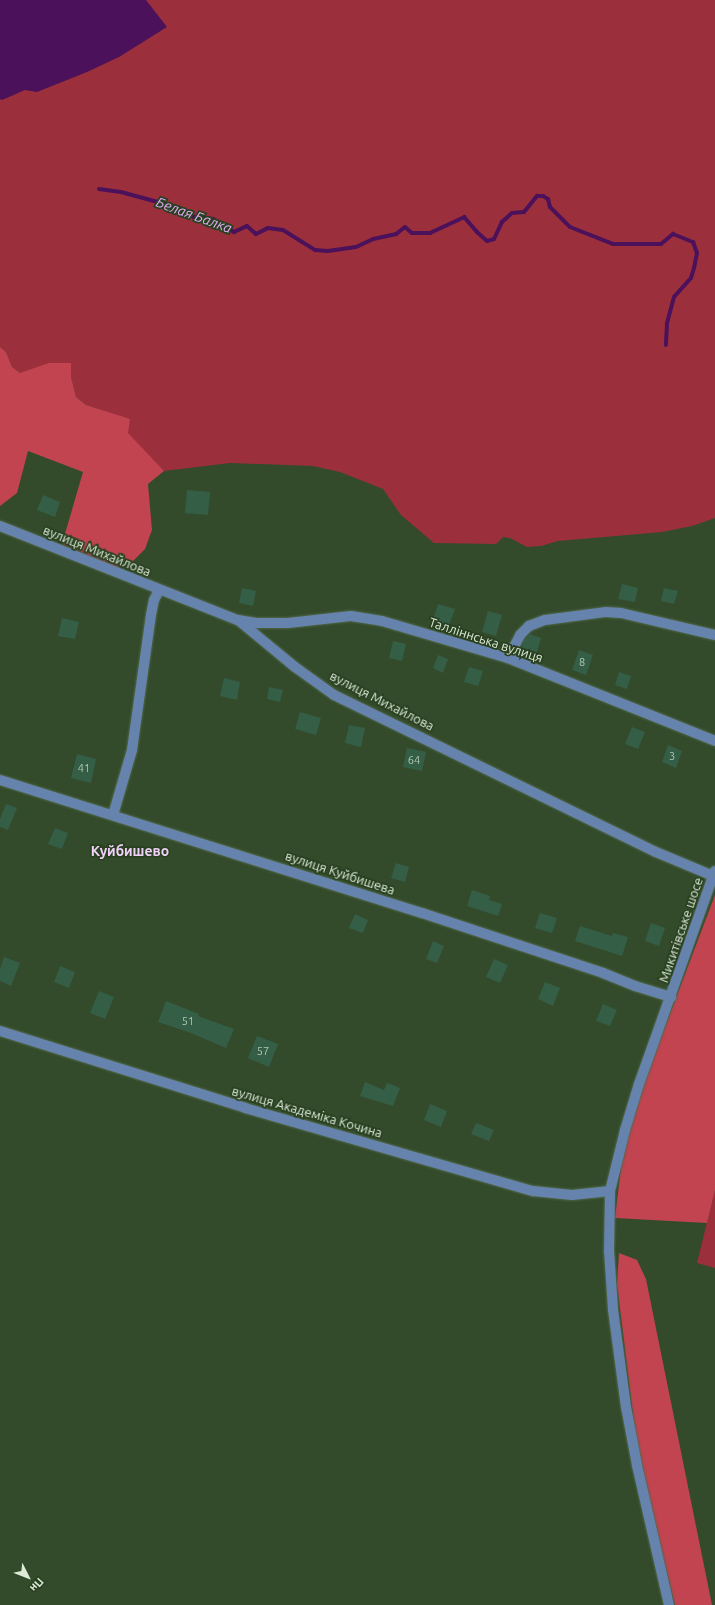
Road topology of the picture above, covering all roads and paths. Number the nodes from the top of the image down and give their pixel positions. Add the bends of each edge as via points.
1 (0, 526) edge
2 (159, 590) junction
3 (238, 620) junction
4 (715, 634) edge
5 (508, 658) junction
6 (715, 741) edge
7 (0, 780) edge
8 (113, 815) junction
9 (714, 873) edge
10 (671, 997) junction
11 (0, 1031) edge
12 (610, 1191) junction
13 (669, 1605) edge

1 - 2 street, вулиця Михайлова
2 - 3 street, вулиця Михайлова
2 - 8 street via 150,615 132,750
3 - 5 street, Талліннська вулиця via 288,623 351,616 366,617
3 - 9 street, вулиця Михайлова via 334,695 656,852
4 - 5 street via 606,612 545,620 528,626 520,635
5 - 6 street, Талліннська вулиця
7 - 8 street, вулиця Куйбишева
8 - 10 street, вулиця Куйбишева via 422,912
9 - 10 street, Микитівське шосе
10 - 12 street, Микитівське шосе via 624,1130
11 - 12 street, вулиця Академіка Кочина via 245,1108 533,1191 572,1195
12 - 13 street, Микитівське шосе via 609,1251 613,1309 626,1407

